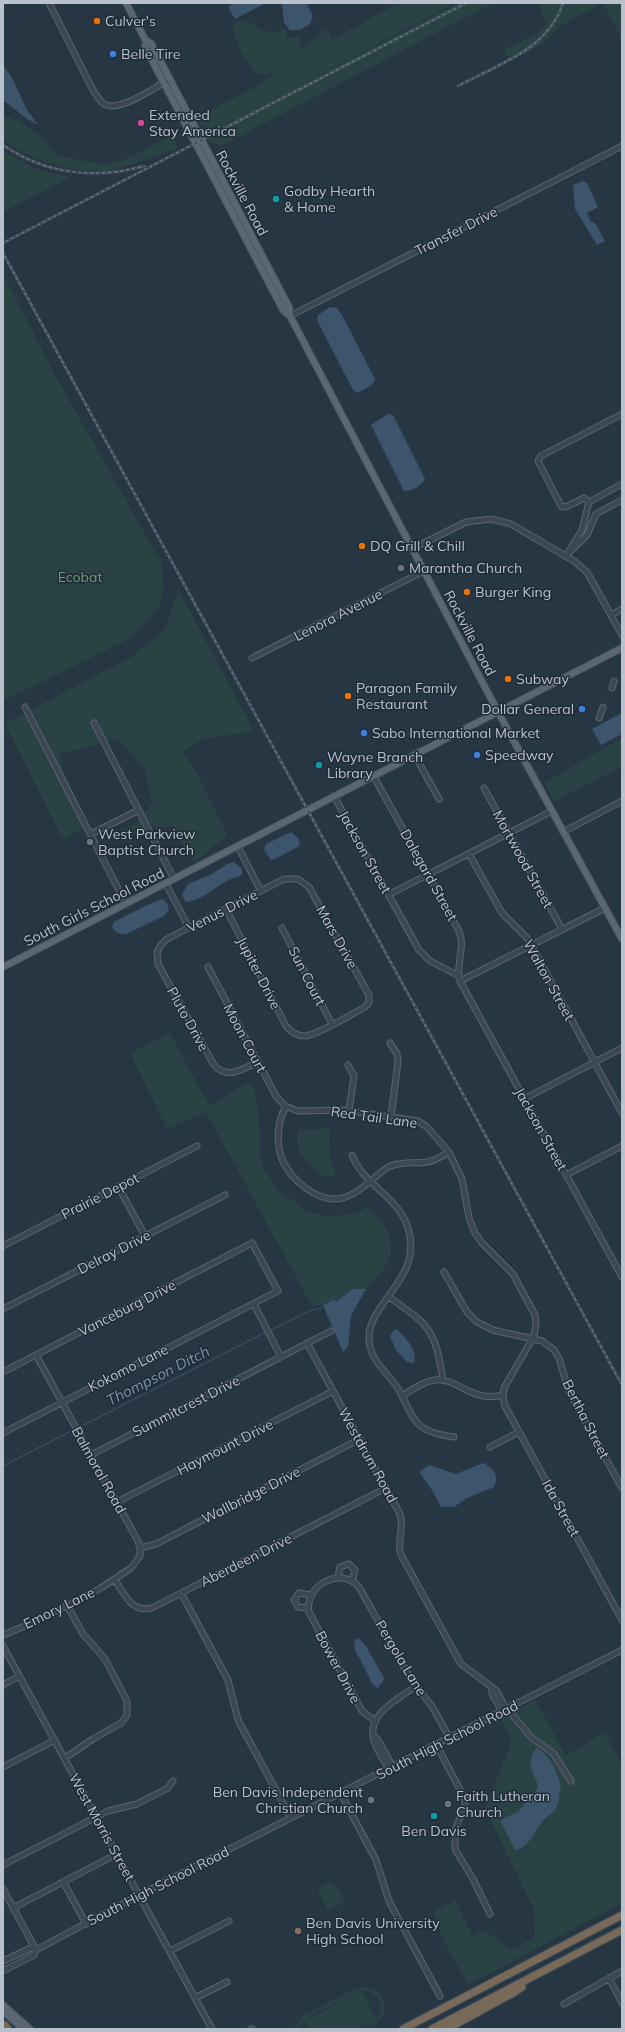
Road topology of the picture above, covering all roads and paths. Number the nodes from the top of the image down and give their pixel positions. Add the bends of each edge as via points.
1 (49, 3) edge
2 (126, 3) edge
3 (146, 41) junction
4 (170, 79) junction
5 (164, 83) junction
6 (622, 146) edge
7 (290, 316) junction
8 (622, 414) edge
9 (622, 484) edge
10 (622, 500) edge
11 (590, 502) junction
12 (412, 548) junction
13 (566, 556) junction
14 (424, 571) junction
15 (622, 609) edge
16 (611, 615) junction
17 (622, 635) edge
18 (622, 648) edge
19 (252, 658) dead end
20 (614, 681) dead end
21 (612, 688) dead end
22 (25, 707) dead end
23 (603, 707) dead end
24 (498, 712) junction
25 (600, 718) dead end
26 (94, 723) dead end
27 (414, 754) junction
28 (373, 775) junction
29 (484, 788) dead end
30 (334, 796) junction
31 (438, 799) dead end
32 (622, 801) edge
33 (139, 810) junction
34 (552, 811) junction
35 (563, 832) junction
36 (509, 833) junction
37 (91, 834) junction
38 (238, 847) junction
39 (469, 854) junction
40 (428, 874) junction
41 (174, 879) junction
42 (298, 879) joint
43 (166, 884) junction
44 (261, 891) junction
45 (388, 895) junction
46 (126, 904) junction
47 (605, 908) junction
48 (226, 909) junction
49 (188, 928) junction
50 (282, 928) dead end
51 (562, 930) junction
52 (622, 939) edge
53 (531, 945) junction
54 (157, 958) joint
55 (3, 967) edge
56 (208, 967) dead end
57 (459, 979) junction
58 (332, 1024) junction
59 (390, 1043) dead end
60 (622, 1048) edge
61 (258, 1062) junction
62 (594, 1062) junction
63 (348, 1065) dead end
64 (524, 1099) junction
65 (286, 1107) junction
66 (349, 1110) junction
67 (622, 1113) edge
68 (391, 1116) junction
69 (197, 1146) dead end
70 (622, 1146) edge
71 (449, 1152) junction
72 (352, 1155) dead end
73 (566, 1175) junction
74 (370, 1182) junction
75 (118, 1186) junction
76 (225, 1195) dead end
77 (145, 1236) junction
78 (3, 1246) edge
79 (444, 1272) dead end
80 (622, 1277) edge
81 (389, 1296) junction
82 (254, 1304) junction
83 (3, 1309) edge
84 (331, 1331) dead end
85 (533, 1338) junction
86 (307, 1344) junction
87 (36, 1355) junction
88 (281, 1357) junction
89 (3, 1372) edge
90 (443, 1380) junction
91 (333, 1391) junction
92 (503, 1395) junction
93 (402, 1396) junction
94 (62, 1402) junction
95 (519, 1432) junction
96 (3, 1433) edge
97 (454, 1437) dead end
98 (360, 1439) junction
99 (490, 1447) dead end
100 (91, 1455) junction
101 (386, 1488) junction
102 (622, 1488) edge
103 (117, 1502) junction
104 (140, 1548) junction
105 (338, 1577) junction
106 (115, 1580) junction
107 (352, 1581) junction
108 (325, 1582) joint
109 (181, 1594) junction
110 (311, 1595) junction
111 (67, 1605) junction
112 (308, 1608) junction
113 (622, 1620) edge
114 (3, 1635) edge
115 (3, 1646) edge
116 (622, 1650) edge
117 (19, 1676) junction
118 (3, 1685) edge
119 (416, 1686) junction
120 (506, 1710) junction
121 (375, 1721) junction
122 (449, 1737) junction
123 (54, 1740) junction
124 (436, 1744) junction
125 (64, 1758) junction
126 (3, 1766) edge
127 (391, 1768) junction
128 (571, 1780) dead end
129 (173, 1781) dead end
130 (341, 1794) junction
131 (97, 1816) junction
132 (291, 1818) junction
133 (117, 1854) junction
134 (3, 1865) edge
135 (64, 1882) junction
136 (3, 1889) edge
137 (140, 1895) junction
138 (13, 1908) junction
139 (490, 1914) dead end
140 (622, 1915) edge
141 (229, 1921) dead end
142 (86, 1924) junction
143 (622, 1930) edge
144 (36, 1950) junction
145 (170, 1951) junction
146 (3, 1961) edge
147 (3, 1971) edge
148 (622, 1971) edge
149 (536, 1976) junction
150 (609, 1978) junction
151 (227, 1982) dead end
152 (440, 1996) dead end
153 (195, 1998) junction
154 (622, 2003) edge
155 (564, 2004) dead end
156 (3, 2005) edge
157 (3, 2011) edge
158 (23, 2029) edge
159 (30, 2029) edge
160 (212, 2029) edge
161 (403, 2029) edge
162 (432, 2029) edge
163 (446, 2029) edge

1 - 5 street via 94,92 103,104 124,104
2 - 3 main road, Rockville Road
3 - 4 main road, Rockville Road via 151,43
3 - 5 main road, Rockville Road via 145,47
4 - 5 street
4 - 7 main road, Rockville Road via 289,307
5 - 7 main road, Rockville Road via 283,310
6 - 7 street, Transfer Drive
7 - 12 main road, Rockville Road
8 - 11 street via 541,456 538,461 560,505 563,507 584,498
9 - 11 street
10 - 13 street via 596,514 587,535
11 - 13 street via 582,530
12 - 13 street via 461,523 486,519 512,525
12 - 14 main road, Rockville Road
13 - 16 street via 587,572
14 - 19 street, Lenora Avenue
14 - 24 main road, Rockville Road
15 - 16 street
16 - 17 street
18 - 24 main road, South Girls School Road
20 - 21 street
22 - 37 street
23 - 25 street
24 - 27 main road, South Girls School Road
24 - 34 main road, Rockville Road
26 - 33 street
27 - 28 main road, South Girls School Road
27 - 31 street
28 - 30 main road, South Girls School Road
28 - 40 street, Dalegard Street
29 - 36 street, Mortwood Street
30 - 38 main road, South Girls School Road
30 - 45 street, Jackson Street
32 - 35 street
33 - 37 street
33 - 41 street
34 - 35 main road, Rockville Road
34 - 36 street
35 - 47 main road, Rockville Road
36 - 39 street
36 - 51 street, Mortwood Street
37 - 46 street
38 - 41 main road, South Girls School Road
38 - 44 street
39 - 40 street
39 - 53 street, Walton Street via 502,913 524,934
40 - 45 street
40 - 57 street, Dalegard Street via 462,938
41 - 43 main road, South Girls School Road
42 - 44 street, Venus Drive via 286,879
42 - 58 street, Mars Drive via 309,887 368,994 369,1001 365,1007
43 - 46 main road, South Girls School Road
43 - 49 street
44 - 48 street, Venus Drive
45 - 57 street, Jackson Street via 422,955
46 - 55 main road, South Girls School Road
47 - 51 street
47 - 52 main road, Rockville Road
48 - 49 street, Venus Drive
48 - 58 street, Jupiter Drive via 286,1026 296,1034 310,1035
49 - 54 street, Venus Drive via 163,942 158,948
50 - 58 street, Sun Court
51 - 53 street
53 - 57 street
53 - 62 street, Walton Street
54 - 61 street, Pluto Drive via 218,1070 225,1073 237,1072
56 - 61 street, Moon Court
57 - 64 street, Jackson Street
59 - 68 street via 397,1054 398,1062
60 - 62 street
61 - 65 street, Moon Court via 276,1096
62 - 64 street
62 - 67 street, Walton Street
63 - 66 street via 354,1076
64 - 73 street, Jackson Street
65 - 66 street, Red Tail Lane via 302,1112
65 - 74 street via 280,1120 279,1151 286,1168 298,1182 318,1196 336,1199 355,1194
66 - 68 street, Red Tail Lane
68 - 71 street, Red Tail Lane via 423,1123
69 - 75 street, Prairie Depot
70 - 73 street
71 - 74 street via 429,1162 393,1165
71 - 85 street, Red Tail Lane via 462,1179 469,1218 475,1233 513,1274 536,1320
72 - 74 street via 360,1171
73 - 80 street, Jackson Street
74 - 81 street via 398,1207 407,1223 411,1239 407,1270
75 - 77 street
75 - 78 street, Prairie Depot
76 - 77 street, Delray Drive
77 - 83 street, Delray Drive
79 - 85 street, Bertha Street via 467,1312 477,1322 493,1330
81 - 90 street via 416,1317 431,1333 438,1351
81 - 93 street via 373,1319 369,1340 374,1357 394,1381
82 - 87 street, Vanceburg Drive via 278,1291 252,1244
82 - 88 street
82 - 94 street, Kokomo Lane
84 - 86 street
85 - 92 street via 506,1385
85 - 102 street, Bertha Street via 547,1344 556,1353 569,1392
86 - 88 street
86 - 91 street, Westdrum Road
87 - 89 street, Vanceburg Drive
87 - 94 street, Balmoral Road
88 - 100 street, Summitcrest Drive
90 - 92 street via 476,1395
90 - 93 street via 429,1381
91 - 98 street, Westdrum Road
91 - 103 street, Haymount Drive
92 - 95 street, Ida Street via 505,1406
93 - 97 street via 414,1419 423,1429 434,1434
94 - 96 street, Kokomo Lane
94 - 100 street, Balmoral Road
95 - 99 street
95 - 113 street, Ida Street
98 - 101 street, Westdrum Road
98 - 104 street, Wallbridge Drive via 156,1544
100 - 103 street, Balmoral Road
101 - 109 street, Aberdeen Drive
101 - 120 street, Westdrum Road via 401,1517 401,1555 461,1664 492,1688 492,1693
103 - 104 street, Balmoral Road
104 - 106 street via 140,1556 135,1565
105 - 107 street
105 - 107 street, Pergola Lane via 340,1567 349,1564 355,1570
105 - 108 street, Pergola Lane
106 - 109 street, Aberdeen Drive via 129,1601 142,1609 152,1608
106 - 111 street, Emory Lane
107 - 119 street, Pergola Lane via 361,1590
108 - 110 street, Bower Drive
109 - 132 street via 228,1680 238,1720
110 - 112 street
110 - 112 street, Bower Drive via 301,1593 295,1598 298,1607
111 - 114 street, Emory Lane
111 - 125 street via 84,1636 105,1659 128,1703 127,1715 122,1722
112 - 121 street, Bower Drive via 362,1711
115 - 117 street, West Morris Street
116 - 120 street, South High School Road
117 - 118 street
117 - 123 street, West Morris Street
119 - 121 street via 381,1712
119 - 122 street, Pergola Lane via 433,1708
120 - 122 street, South High School Road
120 - 128 street, Westdrum Road via 532,1738 552,1752
121 - 127 street via 374,1742
122 - 124 street, South High School Road
123 - 125 street, West Morris Street
123 - 126 street
124 - 127 street, South High School Road
124 - 139 street via 465,1799 455,1830 455,1849
125 - 131 street, West Morris Street
127 - 130 street, South High School Road
129 - 131 street via 168,1788 136,1804
130 - 132 street, South High School Road
130 - 152 street via 376,1860 389,1901
131 - 133 street, West Morris Street
131 - 134 street
132 - 137 street, South High School Road
133 - 135 street
133 - 137 street, West Morris Street
135 - 138 street
135 - 142 street
136 - 138 street
137 - 142 street, South High School Road
137 - 145 street, West Morris Street
138 - 144 street
140 - 161 highway
141 - 145 street
142 - 144 street, South High School Road
143 - 149 highway
144 - 146 street, South High School Road via 31,1948
144 - 147 street, South High School Road via 34,1955
145 - 153 street, West Morris Street
148 - 150 street
149 - 162 highway
149 - 163 highway via 513,1994
150 - 154 street
150 - 155 street
151 - 153 street
153 - 160 street, West Morris Street
156 - 159 main road
157 - 158 main road

